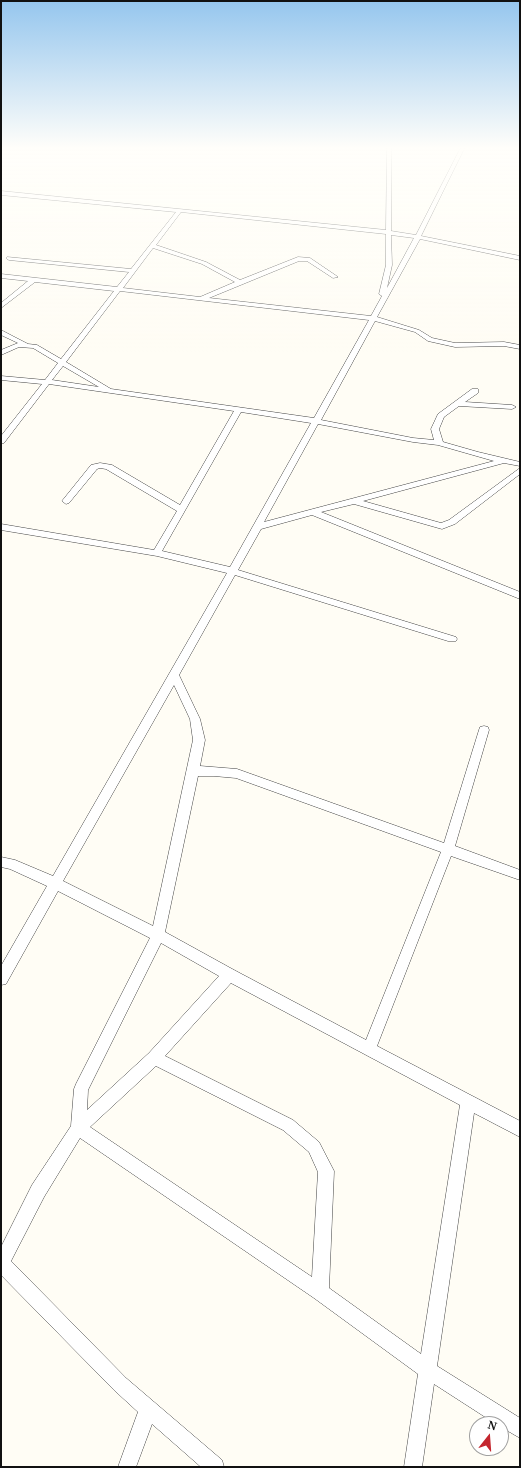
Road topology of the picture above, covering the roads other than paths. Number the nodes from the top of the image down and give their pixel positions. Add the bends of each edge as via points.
1 (176, 216) edge
2 (233, 216) edge
3 (389, 216) edge
4 (429, 216) edge
5 (390, 232) junction
6 (418, 237) junction
7 (152, 246) junction
8 (9, 258) dead end
9 (520, 258) edge
10 (133, 271) junction
11 (1, 276) edge
12 (335, 277) dead end
13 (33, 280) junction
14 (241, 283) junction
15 (119, 290) junction
16 (200, 299) junction
17 (1, 306) edge
18 (379, 308) junction
19 (373, 318) junction
20 (1, 332) edge
21 (520, 340) edge
22 (24, 344) junction
23 (504, 344) junction
24 (520, 347) edge
25 (1, 353) edge
26 (62, 362) junction
27 (1, 378) edge
28 (47, 382) junction
29 (475, 391) dead end
30 (111, 392) junction
31 (457, 404) junction
32 (512, 407) dead end
33 (239, 410) junction
34 (316, 421) junction
35 (1, 428) edge
36 (10, 430) junction
37 (1, 441) edge
38 (439, 443) junction
39 (504, 460) junction
40 (520, 464) edge
41 (520, 470) edge
42 (66, 501) dead end
43 (353, 501) junction
44 (182, 510) junction
45 (313, 512) junction
46 (1, 527) edge
47 (257, 527) junction
48 (157, 553) junction
49 (233, 572) junction
50 (520, 596) edge
51 (452, 639) dead end
52 (174, 676) junction
53 (484, 730) dead end
54 (193, 771) junction
55 (448, 849) junction
56 (1, 862) edge
57 (520, 875) edge
58 (55, 883) junction
59 (158, 935) junction
60 (229, 975) junction
61 (1, 979) edge
62 (369, 1049) junction
63 (154, 1058) junction
64 (468, 1102) junction
65 (78, 1128) junction
66 (520, 1130) edge
67 (1, 1264) edge
68 (320, 1292) junction
69 (428, 1370) junction
70 (148, 1409) junction
71 (520, 1428) edge
72 (127, 1467) edge
73 (215, 1467) edge
74 (413, 1467) edge

1 - 7 street
2 - 5 street
3 - 5 street
4 - 6 street
5 - 6 street
5 - 18 street via 389,265
6 - 9 street
6 - 18 street
7 - 10 street
7 - 14 street via 204,263
8 - 10 street
10 - 15 street
11 - 13 street
12 - 14 street via 313,262 302,259
13 - 15 street
13 - 17 street
14 - 16 street
15 - 16 street
15 - 26 street
16 - 19 street
18 - 19 street
19 - 23 street via 406,327 430,340 443,343
19 - 34 street
20 - 22 street
21 - 23 street
22 - 25 street
22 - 26 street via 35,346
23 - 24 street
26 - 28 street
26 - 30 street
27 - 28 street
28 - 30 street
28 - 36 street
29 - 31 street
30 - 33 street
31 - 32 street
31 - 38 street via 441,416 435,429
33 - 34 street
33 - 44 street
34 - 38 street
34 - 47 street
35 - 36 street
36 - 37 street
38 - 39 street
39 - 40 street
39 - 43 street
41 - 43 street via 452,522 442,526
42 - 44 street via 94,467 100,465 109,467
43 - 45 street
44 - 48 street
45 - 47 street
45 - 50 street
46 - 48 street
47 - 49 street
48 - 49 street
49 - 51 street
49 - 52 street
52 - 54 street via 195,719 199,740
52 - 58 street
53 - 55 street
54 - 55 street via 237,774
54 - 59 street
55 - 57 street
55 - 62 street
56 - 58 street
58 - 59 street
58 - 61 street
59 - 60 street
59 - 65 street via 81,1089
60 - 62 street
60 - 63 street
62 - 64 street
63 - 65 street
63 - 68 street via 288,1125 314,1147 326,1171
64 - 66 street
64 - 69 street
65 - 67 street via 38,1191
65 - 68 street
67 - 70 street
68 - 69 street
69 - 71 street
69 - 74 street
70 - 72 street
70 - 73 street

